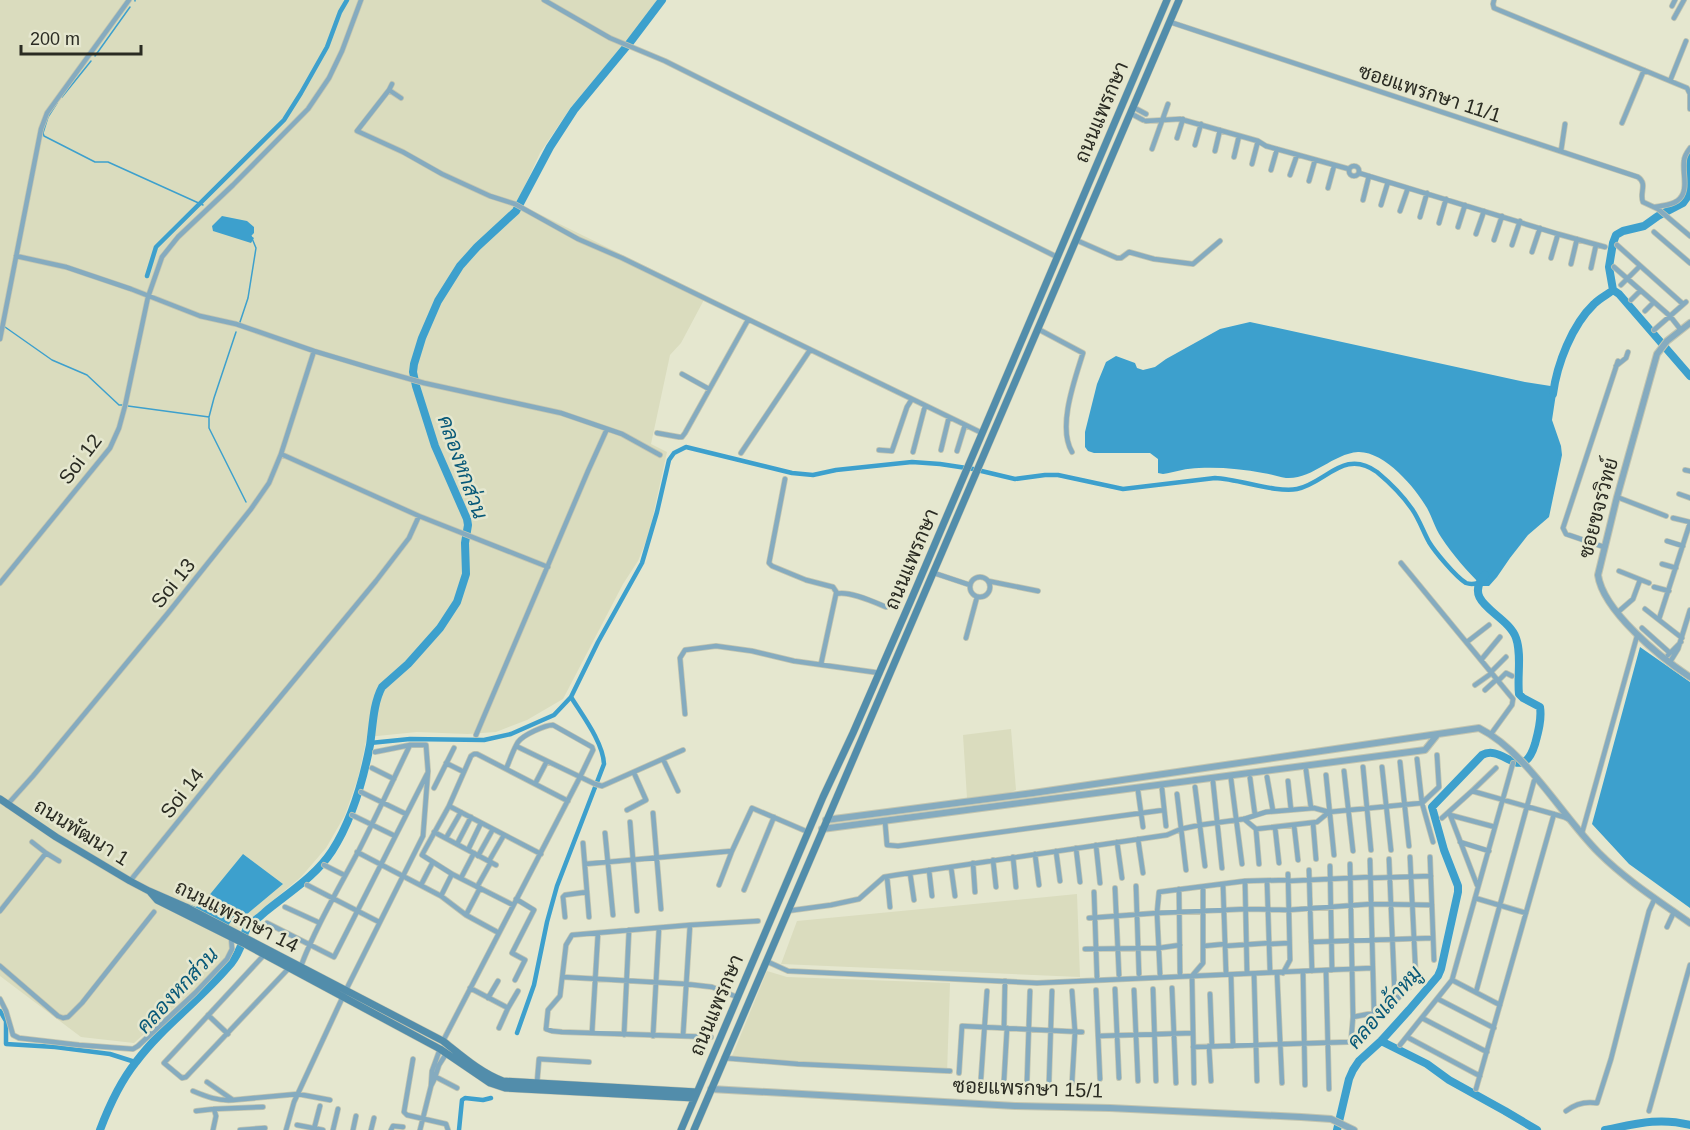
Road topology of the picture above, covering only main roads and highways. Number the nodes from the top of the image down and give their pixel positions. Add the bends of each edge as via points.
1 (1167, 0) edge
2 (1179, 0) edge
3 (1086, 189) junction
4 (1096, 193) junction
5 (840, 762) junction
6 (851, 766) junction
7 (0, 799) edge
8 (149, 891) joint
9 (251, 944) junction
10 (291, 965) junction
11 (345, 994) junction
12 (435, 1037) junction
13 (431, 1045) junction
14 (450, 1047) junction
15 (443, 1052) junction
16 (695, 1095) junction
17 (681, 1130) edge
18 (694, 1130) edge

1 - 3 main road, ถนนแพรกษา
2 - 4 main road, ถนนแพรกษา
3 - 4 main road
3 - 5 main road, ถนนแพรกษา
4 - 6 main road, ถนนแพรกษา
5 - 6 main road
5 - 16 main road, ถนนแพรกษา
6 - 18 main road, ถนนแพรกษา
7 - 8 main road, ถนนพัฒนา 1
8 - 9 main road, ถนนแพรกษา 14
9 - 10 main road, ถนนแพรกษา 14
9 - 10 main road, ถนนแพรกษา 14 via 264,955
10 - 11 main road, ถนนแพรกษา 14
10 - 11 main road, ถนนแพรกษา 14 via 301,966
11 - 12 main road, ถนนแพรกษา 14
11 - 13 main road, ถนนแพรกษา 14
12 - 13 main road
12 - 14 main road, ถนนแพรกษา 14
13 - 15 main road, ถนนแพรกษา 14
14 - 15 main road
14 - 16 main road, ถนนแพรกษา 14 via 492,1078 503,1081
15 - 16 main road, ถนนแพรกษา 14 via 481,1078 505,1088
16 - 17 main road, ถนนแพรกษา

